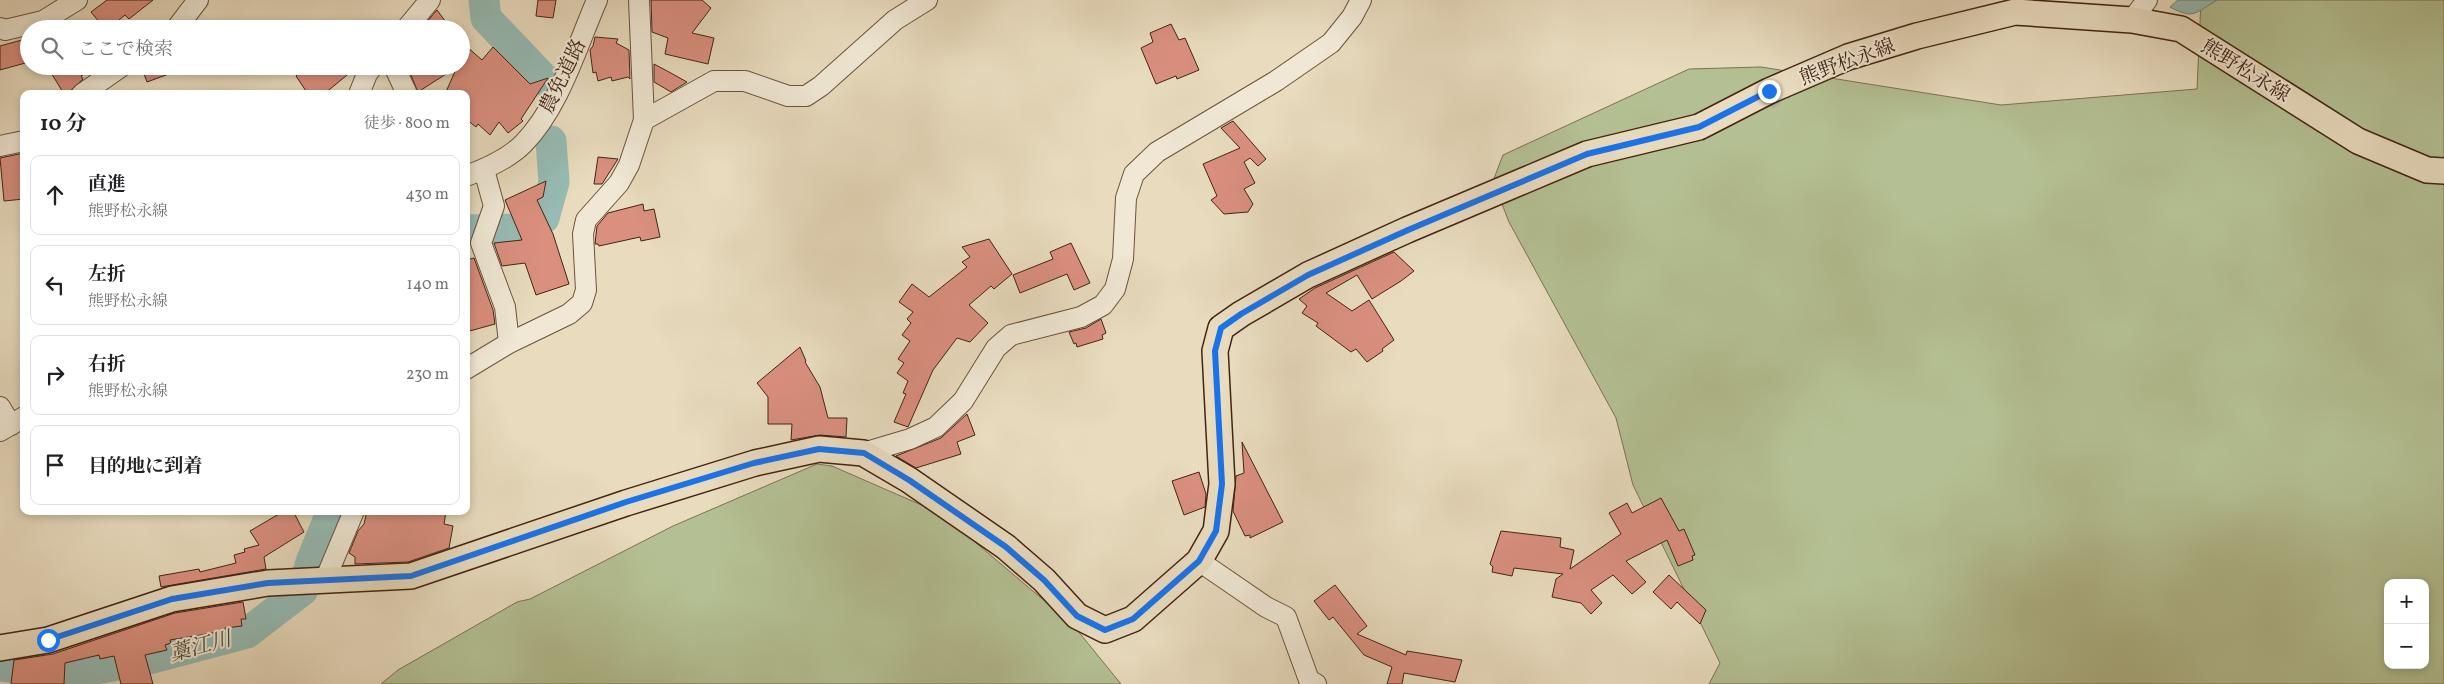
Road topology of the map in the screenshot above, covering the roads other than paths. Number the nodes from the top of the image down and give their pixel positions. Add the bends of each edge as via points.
1 (77, 0) edge
2 (430, 0) edge
3 (597, 0) edge
4 (639, 0) edge
5 (927, 0) edge
6 (1361, 0) edge
7 (2147, 0) edge
8 (196, 1) edge
9 (45, 20) edge
10 (182, 20) edge
11 (413, 20) edge
12 (2132, 20) junction
13 (20, 26) edge
14 (0, 28) edge
15 (109, 75) edge
16 (367, 75) edge
17 (398, 75) edge
18 (88, 90) edge
19 (361, 90) edge
20 (405, 90) edge
21 (644, 120) junction
22 (20, 142) edge
23 (0, 146) edge
24 (2444, 171) edge
25 (475, 173) edge
26 (509, 344) junction
27 (470, 367) edge
28 (0, 407) edge
29 (12, 424) edge
30 (864, 453) junction
31 (352, 515) edge
32 (1199, 561) junction
33 (312, 580) junction
34 (0, 648) edge
35 (1316, 684) edge

1 - 9 street
2 - 11 street
3 - 25 street, 農免道路 via 556,99 523,144
4 - 21 street
5 - 21 street via 895,20 806,96 788,96 745,81 714,81
6 - 30 street via 1331,43 1276,81 1157,152 1134,174 1126,198 1123,260 1115,289 1103,305 1081,317 1010,335 996,348 963,401 936,427
7 - 12 street
8 - 10 street
12 - 24 main road, 熊野松永線 via 2181,29 2358,141 2427,170
12 - 32 main road, 熊野松永線 via 2015,12 1916,36 1848,57 1769,91 1699,127 1587,154 1308,275 1221,328 1215,351 1222,484 1216,531
13 - 14 street
15 - 18 street
16 - 19 street
17 - 20 street
21 - 26 street via 629,166 619,183 586,220 586,290 582,303 569,314
22 - 23 street
25 - 26 street via 494,206 481,243 505,307
26 - 27 street
28 - 29 street
30 - 32 main road, 熊野松永線 via 1006,547 1044,580 1077,616 1105,630 1133,619
30 - 33 main road, 熊野松永線 via 819,449 754,463 626,502 411,576
31 - 33 street
32 - 35 street via 1286,617 1309,680
33 - 34 main road, 熊野松永線 via 268,583 172,599 48,640

